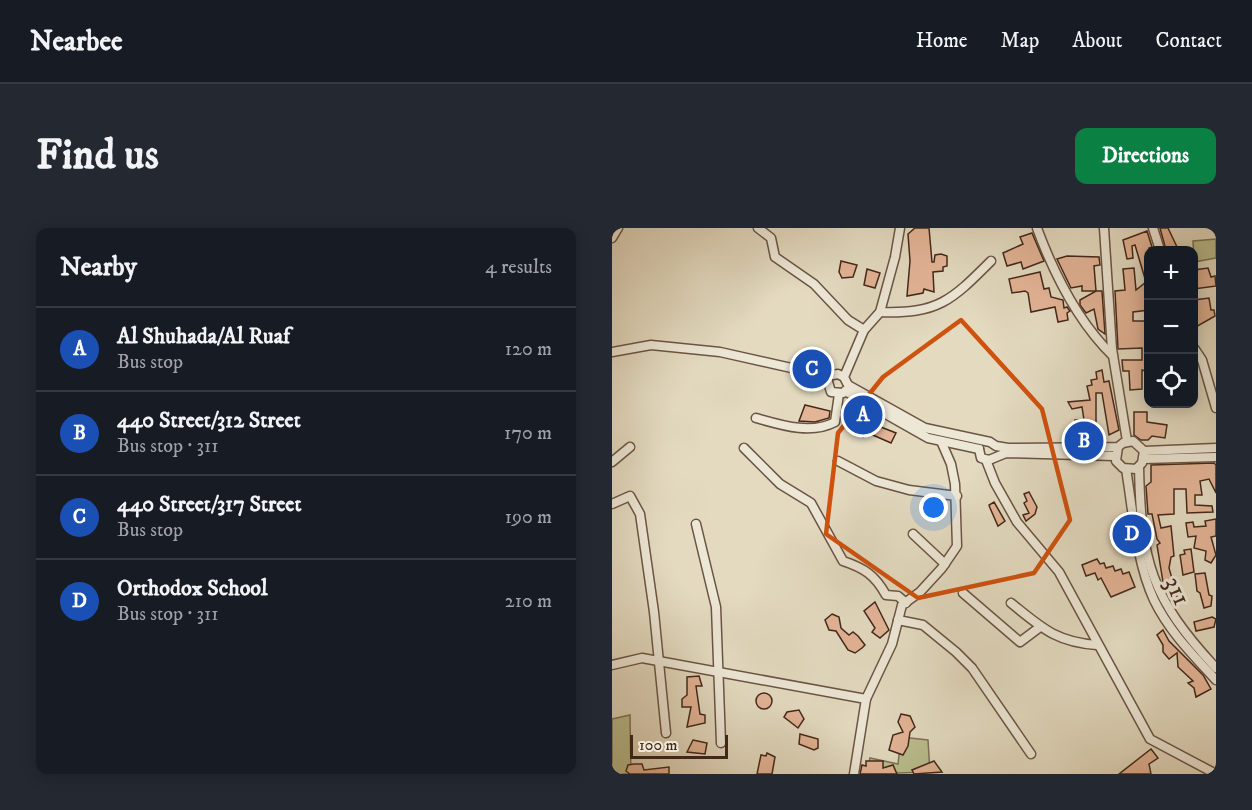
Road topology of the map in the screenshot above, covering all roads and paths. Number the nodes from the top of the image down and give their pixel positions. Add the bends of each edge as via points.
1 (618, 228) edge
2 (758, 228) edge
3 (900, 228) edge
4 (1037, 228) edge
5 (1104, 228) edge
6 (1153, 228) edge
7 (612, 238) edge
8 (1159, 246) edge
9 (991, 261) dead end
10 (880, 312) junction
11 (864, 330) junction
12 (612, 353) edge
13 (1198, 354) edge
14 (1113, 356) junction
15 (830, 379) junction
16 (844, 387) junction
17 (1216, 408) edge
18 (756, 418) dead end
19 (941, 441) junction
20 (1127, 441) junction
21 (982, 445) junction
22 (996, 446) junction
23 (630, 447) dead end
24 (744, 448) dead end
25 (1216, 448) edge
26 (1117, 451) junction
27 (1144, 455) junction
28 (996, 456) junction
29 (1216, 456) edge
30 (986, 460) junction
31 (838, 461) dead end
32 (612, 462) edge
33 (1139, 467) junction
34 (1126, 469) junction
35 (957, 496) junction
36 (612, 504) edge
37 (696, 524) dead end
38 (913, 534) dead end
39 (945, 564) junction
40 (963, 593) dead end
41 (906, 603) junction
42 (1011, 603) dead end
43 (898, 620) junction
44 (1040, 627) junction
45 (1097, 645) junction
46 (660, 661) junction
47 (612, 665) edge
48 (1216, 668) edge
49 (719, 671) junction
50 (1216, 680) edge
51 (866, 699) junction
52 (666, 733) dead end
53 (721, 743) dead end
54 (1031, 754) dead end
55 (854, 774) edge
56 (1216, 774) edge

1 - 7 street
2 - 11 street via 771,238 775,256
3 - 10 street
4 - 14 street via 1055,275
5 - 14 street
6 - 8 street
9 - 10 street via 968,284 934,308
10 - 11 street
11 - 16 street
12 - 15 street via 644,349 733,359
13 - 17 street
14 - 20 street
15 - 16 street
15 - 16 street via 831,392
16 - 18 street via 835,422 820,429
16 - 19 street via 928,438
16 - 21 street via 925,428
19 - 21 street
19 - 35 street via 951,464
20 - 26 street
20 - 27 street via 1138,443
21 - 22 street
21 - 30 street via 980,455
22 - 26 street
22 - 28 street
23 - 32 street
24 - 41 street via 780,484 811,503 843,561 864,568 886,595 898,596
25 - 27 street
26 - 28 street
26 - 34 street via 1119,465
27 - 29 street
27 - 33 street
28 - 30 street
30 - 45 street via 994,483 1017,522 1059,572
31 - 35 street via 876,481
33 - 34 street
33 - 48 street, 311 via 1148,564 1161,598 1185,635
34 - 50 street, 311 via 1134,524 1154,599 1181,641
35 - 39 street via 957,546
36 - 46 street via 630,496 640,514
37 - 49 street via 716,607
38 - 39 street
39 - 41 street
40 - 44 street via 1020,642
41 - 43 street
42 - 44 street
43 - 51 street via 892,644
43 - 54 street via 923,625 972,668
44 - 45 street via 1071,643
45 - 56 street via 1150,739
46 - 47 street via 642,658
46 - 49 street
46 - 52 street
49 - 51 street
49 - 53 street
51 - 55 street

